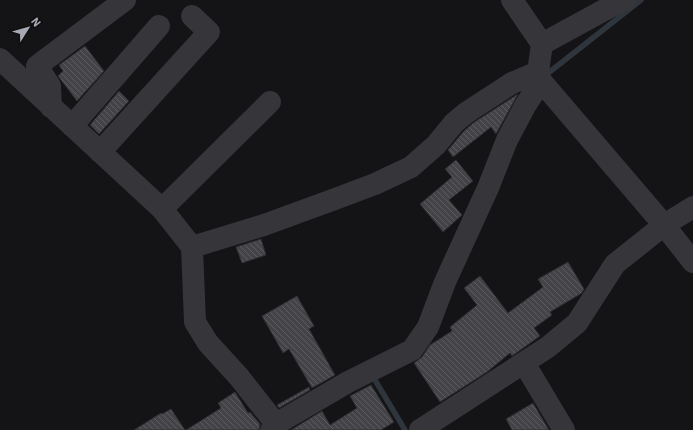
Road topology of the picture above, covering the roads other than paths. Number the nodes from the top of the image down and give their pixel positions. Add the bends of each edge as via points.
1 (125, 0) edge
2 (512, 0) edge
3 (626, 0) edge
4 (192, 16) dead end
5 (159, 26) dead end
6 (542, 44) junction
7 (0, 59) edge
8 (539, 77) junction
9 (270, 102) dead end
10 (51, 107) junction
11 (72, 126) junction
12 (100, 152) junction
13 (693, 207) edge
14 (162, 209) junction
15 (664, 225) junction
16 (192, 247) junction
17 (693, 262) edge
18 (524, 363) junction
19 (272, 428) edge
20 (420, 430) edge
21 (564, 430) edge

1 - 10 street via 37,66 50,86
2 - 6 street
3 - 6 street
4 - 12 street via 209,32
5 - 11 street
6 - 8 street
7 - 10 street
8 - 15 street
8 - 16 street via 512,83 466,113 411,167 375,184 264,225
8 - 19 street via 507,140 428,326 412,350 348,382
9 - 14 street
10 - 11 street
11 - 12 street
12 - 14 street
13 - 15 street
14 - 16 street
15 - 17 street
15 - 18 street via 615,264 577,323
16 - 19 street via 195,322 208,342 239,377
18 - 20 street
18 - 21 street

